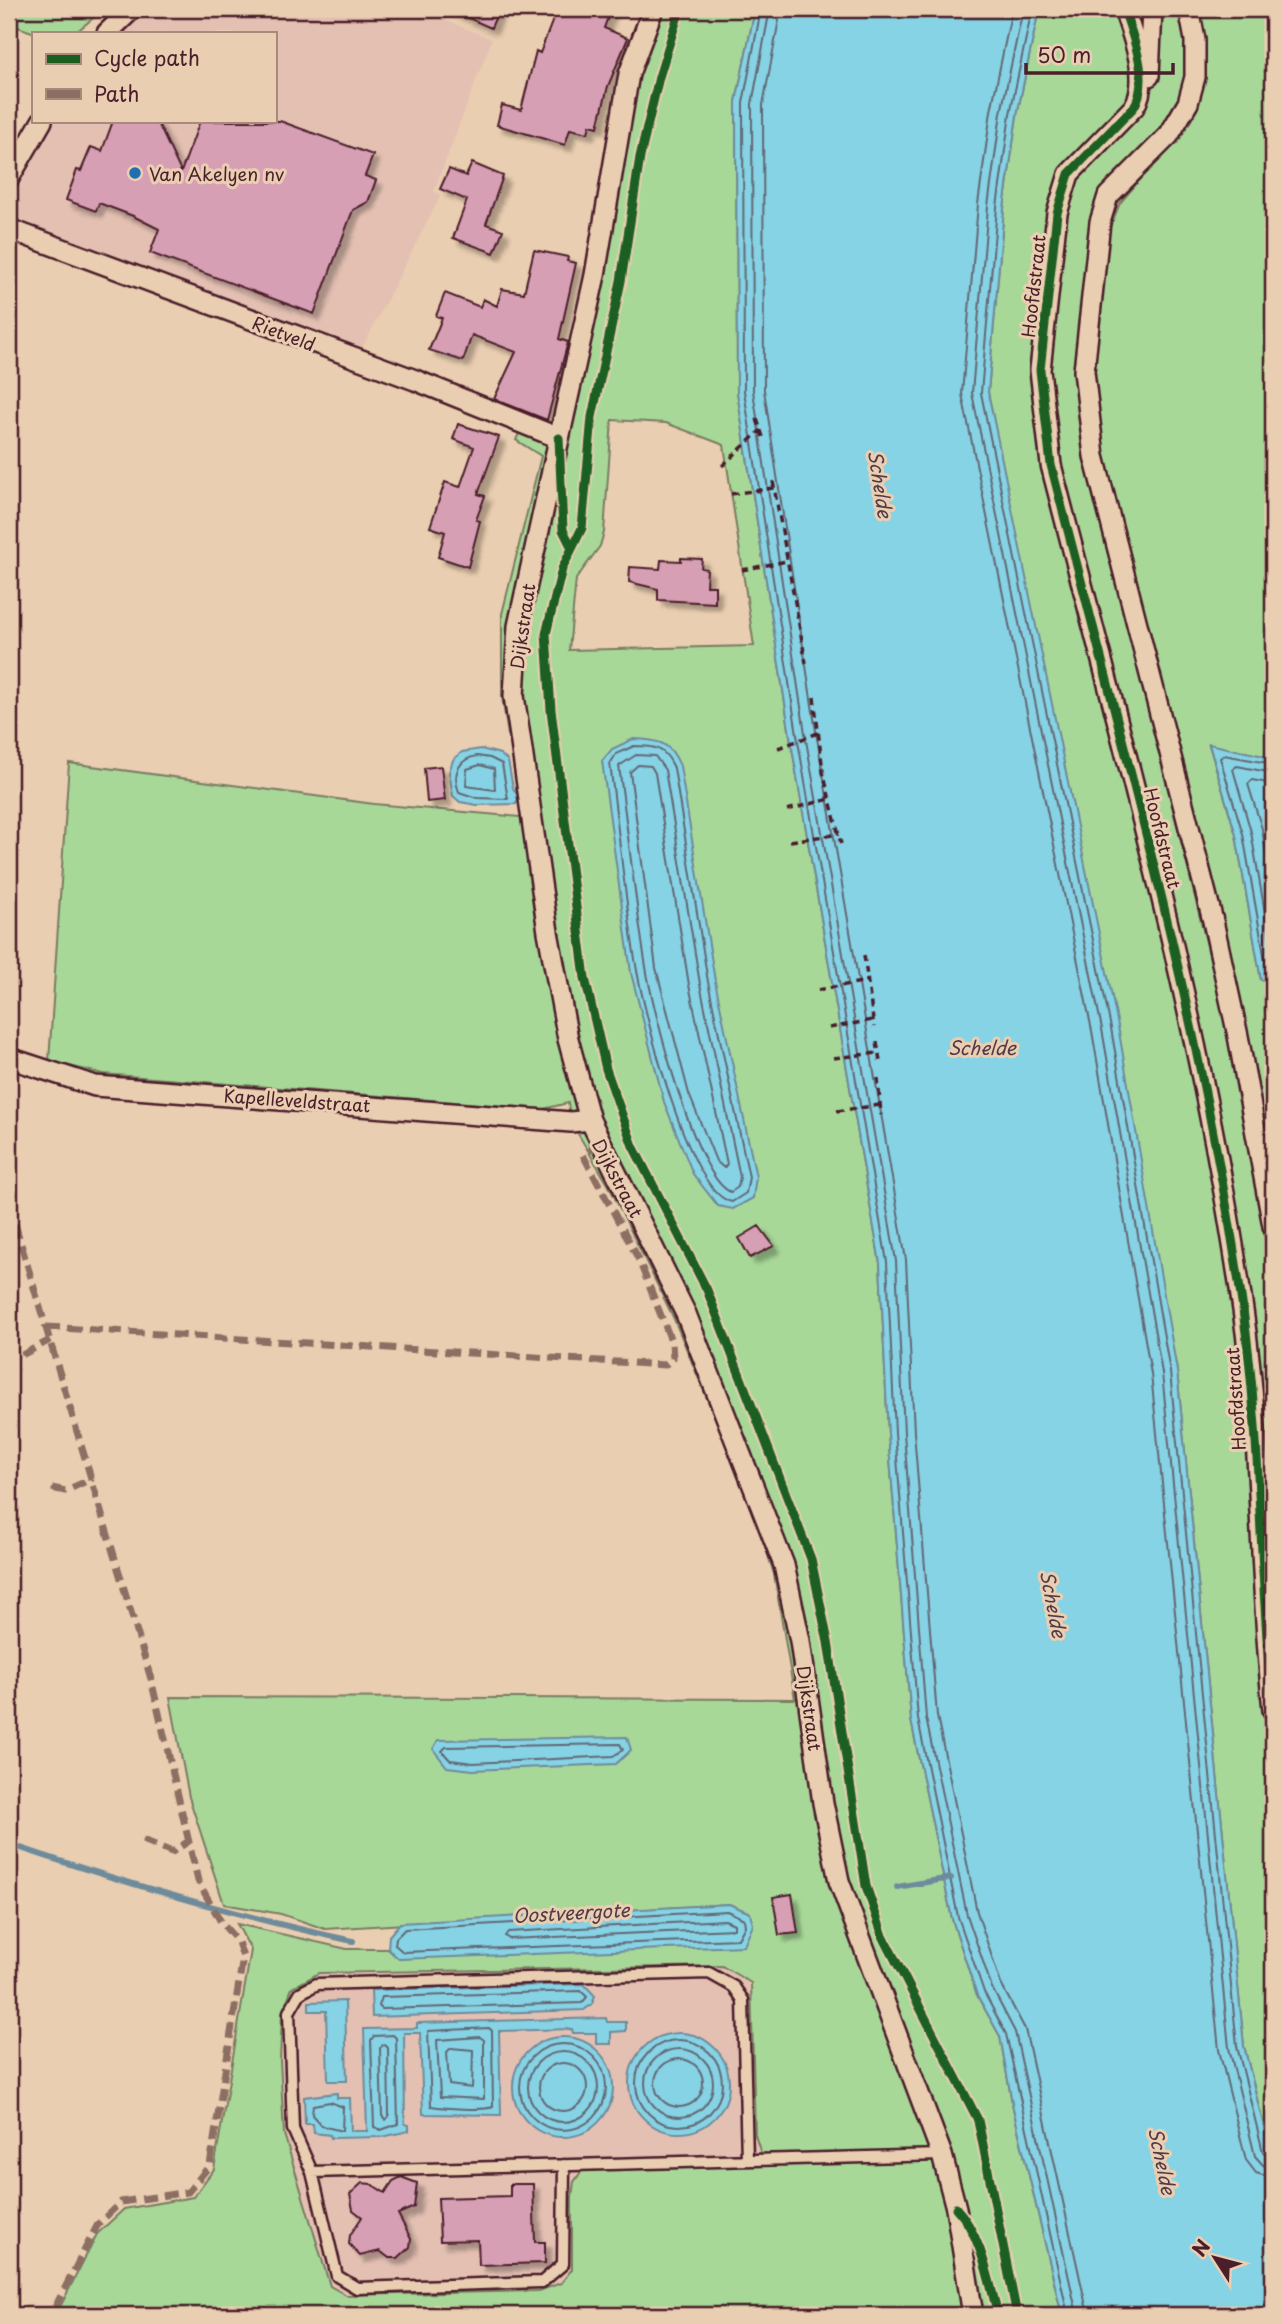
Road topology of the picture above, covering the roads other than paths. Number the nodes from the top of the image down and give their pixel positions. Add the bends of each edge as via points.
1 (132, 9) edge
2 (653, 9) edge
3 (1124, 9) edge
4 (1152, 9) edge
5 (1189, 9) edge
6 (108, 32) edge
7 (1141, 96) junction
8 (41, 122) edge
9 (9, 178) edge
10 (9, 229) edge
11 (559, 438) junction
12 (9, 1058) edge
13 (590, 1120) junction
14 (1273, 1226) edge
15 (1273, 1710) edge
16 (942, 2155) junction
17 (747, 2160) junction
18 (564, 2165) junction
19 (312, 2172) junction
20 (973, 2315) edge

1 - 6 street
2 - 11 street, Dijkstraat via 629,75 609,207
3 - 7 street via 1139,59
4 - 7 street via 1151,71
5 - 14 street via 1195,77 1188,103 1169,135 1108,196 1100,222 1084,371 1094,456 1213,921
7 - 15 street, Hoofdstraat via 1069,174 1057,213 1040,370 1043,418 1051,465 1170,932 1224,1197 1252,1387
8 - 9 street
10 - 11 street, Rietveld
11 - 13 street, Dijkstraat via 518,626 514,696 548,932 568,1039
12 - 13 street, Kapelleveldstraat via 95,1086
13 - 16 street, Dijkstraat via 686,1314 784,1564 839,1881
16 - 17 lane
16 - 20 street, Dijkstraat via 956,2208
17 - 18 lane
17 - 19 lane via 743,2000 734,1987 709,1973 559,1975 317,1984 300,1993 289,2012 293,2129
18 - 19 lane
18 - 19 lane via 563,2264 542,2282 357,2288 337,2276

